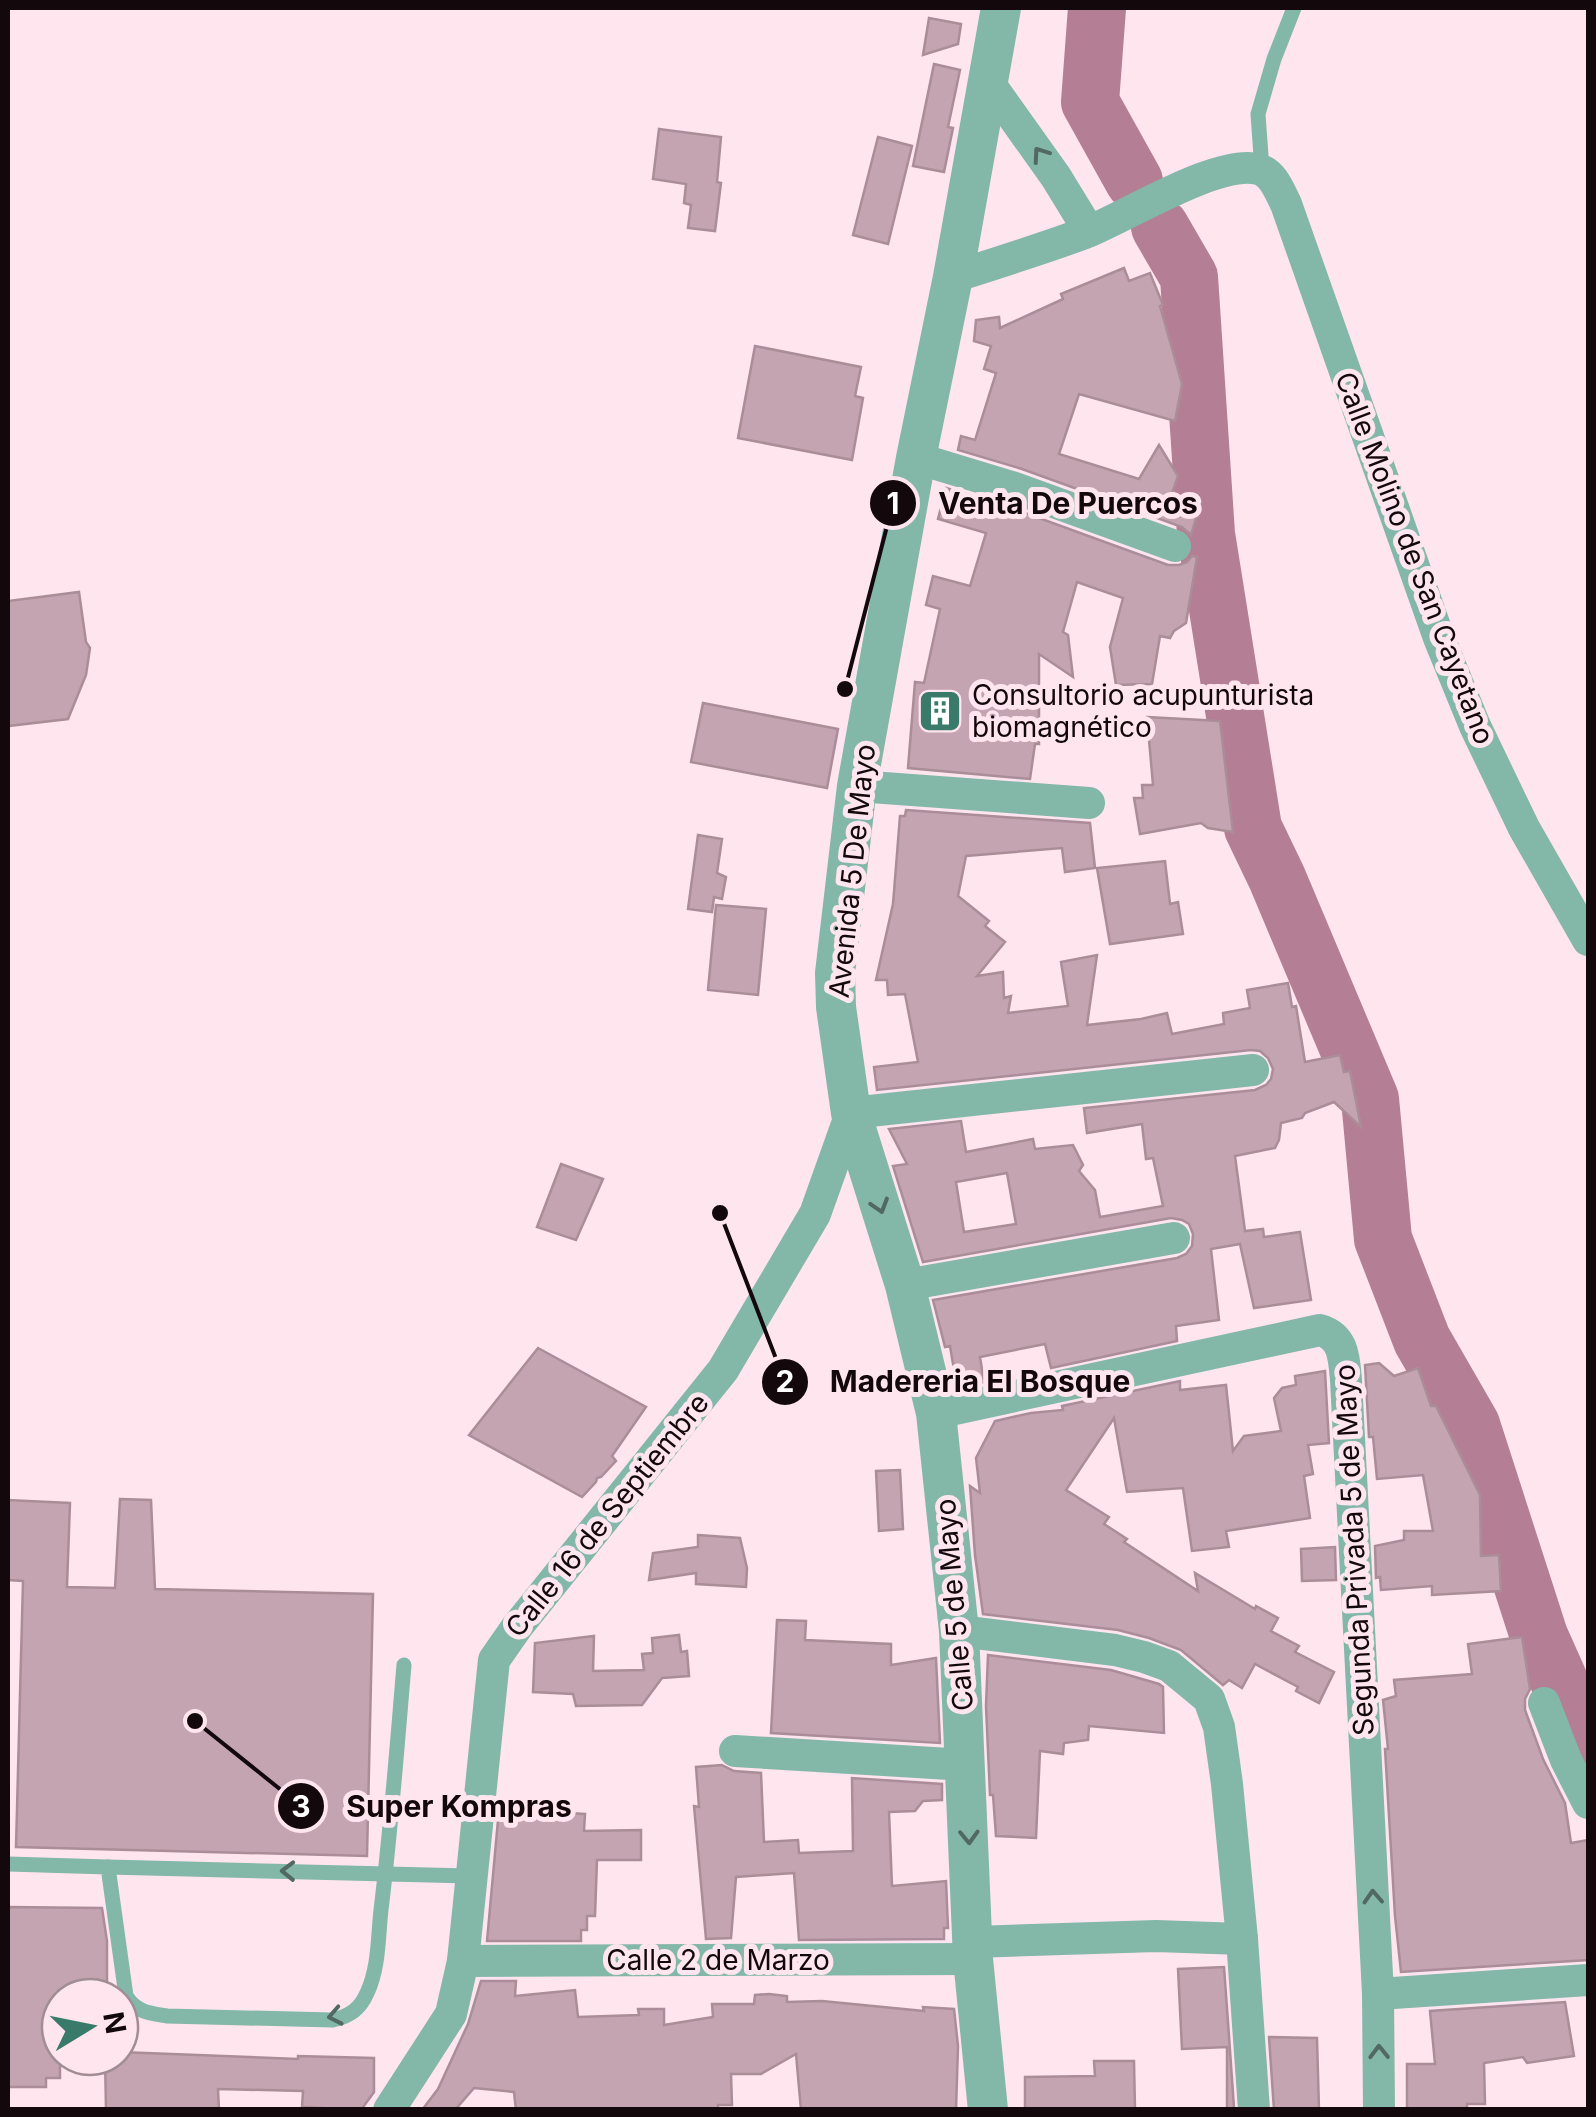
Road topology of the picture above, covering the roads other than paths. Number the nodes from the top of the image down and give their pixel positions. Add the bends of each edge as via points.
1 (1001, 8) edge
2 (1294, 8) edge
3 (987, 80) junction
4 (1262, 170) junction
5 (1089, 231) junction
6 (953, 277) junction
7 (916, 458) junction
8 (1176, 546) dead end
9 (857, 786) junction
10 (1090, 802) dead end
11 (1588, 940) edge
12 (1253, 1070) dead end
13 (851, 1112) junction
14 (1174, 1238) dead end
15 (905, 1286) junction
16 (936, 1413) junction
17 (959, 1630) junction
18 (404, 1665) dead end
19 (1544, 1703) dead end
20 (735, 1751) dead end
21 (966, 1764) junction
22 (1588, 1803) edge
23 (8, 1864) edge
24 (108, 1867) junction
25 (386, 1874) junction
26 (470, 1876) junction
27 (1242, 1939) junction
28 (973, 1950) junction
29 (462, 1961) junction
30 (1588, 1980) edge
31 (1378, 1994) junction
32 (390, 2110) edge
33 (988, 2110) edge
34 (1254, 2110) edge
35 (1380, 2110) edge

1 - 3 street, Avenida 5 De Mayo
2 - 4 lane via 1258,114
5 -> 3 street
3 - 6 street, Avenida 5 De Mayo
4 - 5 street via 1244,167 1204,178
4 - 11 street, Calle Molino de San Cayetano via 1286,204 1475,726
5 - 6 street
6 - 7 street, Avenida 5 De Mayo
7 - 8 street
7 - 9 street, Avenida 5 De Mayo
9 - 10 street
9 - 13 street, Avenida 5 De Mayo via 836,974
12 - 13 street
13 -> 15 street, Calle 5 de Mayo
13 - 26 street, Calle 16 de Septiembre via 815,1214 723,1370 494,1660
14 - 15 street
15 - 16 street, Calle 5 de Mayo
16 - 17 street, Calle 5 de Mayo
31 -> 16 street, Segunda Privada 5 de Mayo via 1346,1380 1335,1337 1320,1330
17 - 21 street, Calle 5 de Mayo
17 - 27 street via 1144,1657 1169,1666 1209,1700 1220,1728
18 - 25 lane
19 - 22 street
20 - 21 street
21 -> 28 street, Calle 5 de Mayo
23 - 24 lane
25 -> 24 lane
25 -> 24 lane via 373,1974 359,2008 348,2016 167,2016 145,2013 126,1996
25 - 26 lane
26 - 29 street, Calle 16 de Septiembre
27 - 28 street, Calle 2 de Marzo via 1156,1936
27 - 34 street
28 - 29 street, Calle 2 de Marzo
28 - 33 street, Calle 5 de Mayo
29 - 32 street, Calle 16 de Septiembre via 450,2014
30 - 31 street
35 -> 31 street, Segunda Privada 5 de Mayo

